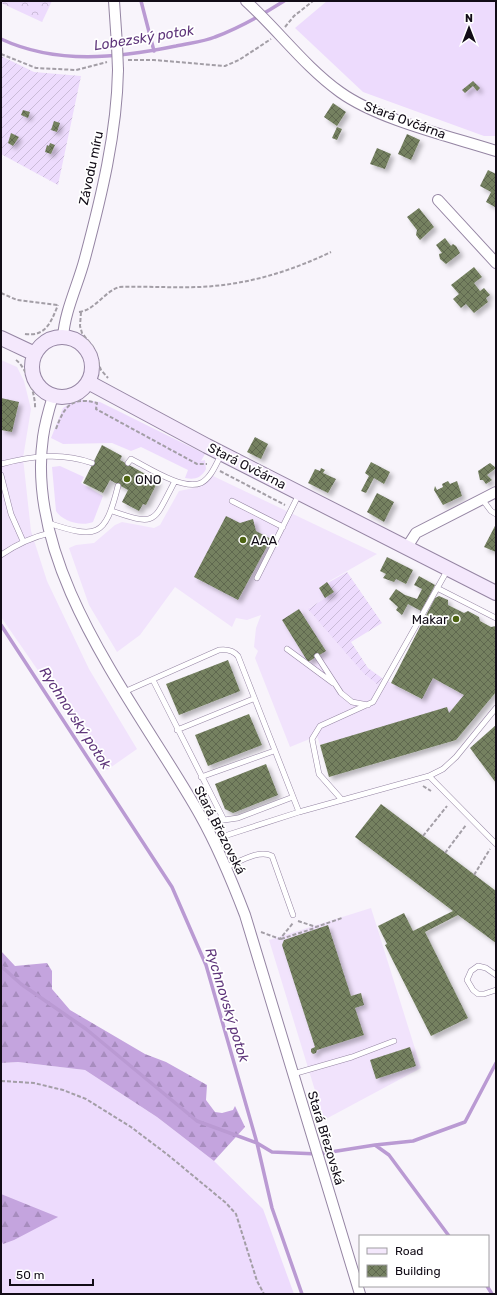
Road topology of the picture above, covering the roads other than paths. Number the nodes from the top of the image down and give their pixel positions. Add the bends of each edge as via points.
1 (114, 1) edge
2 (248, 3) edge
3 (496, 151) edge
4 (438, 200) dead end
5 (496, 263) edge
6 (63, 337) junction
7 (1, 338) edge
8 (35, 354) junction
9 (88, 382) junction
10 (53, 396) junction
11 (222, 454) junction
12 (42, 456) junction
13 (92, 463) dead end
14 (128, 463) dead end
15 (1, 464) edge
16 (1, 475) edge
17 (175, 481) junction
18 (118, 486) dead end
19 (496, 492) edge
20 (299, 493) junction
21 (482, 499) junction
22 (232, 501) dead end
23 (112, 511) junction
24 (496, 514) edge
25 (283, 527) junction
26 (49, 528) junction
27 (23, 541) junction
28 (407, 547) junction
29 (1, 555) edge
30 (448, 568) junction
31 (257, 578) dead end
32 (437, 588) junction
33 (496, 593) edge
34 (496, 618) edge
35 (287, 649) dead end
36 (317, 656) dead end
37 (153, 680) junction
38 (336, 684) junction
39 (124, 692) junction
40 (253, 699) junction
41 (368, 705) junction
42 (496, 708) edge
43 (177, 730) junction
44 (274, 751) junction
45 (428, 776) junction
46 (201, 777) junction
47 (292, 797) junction
48 (342, 800) junction
49 (299, 812) junction
50 (212, 840) junction
51 (496, 844) edge
52 (227, 867) junction
53 (293, 915) dead end
54 (496, 975) edge
55 (496, 990) edge
56 (394, 1041) dead end
57 (293, 1074) junction
58 (360, 1294) edge

1 - 6 street, Závodu míru, bridge via 117,45 112,65 117,98 109,156
2 - 3 street, Stará Ovčárna via 324,79 356,102 389,117
4 - 5 street
6 - 8 main road via 48,341
6 - 9 main road via 78,342 89,354 92,366
7 - 8 main road
8 - 10 main road via 32,367 35,379 42,389
9 - 10 main road via 72,395
9 - 11 main road, Stará Ovčárna
10 - 12 street, Stará Březovská via 44,428
11 - 17 lane via 210,474 201,483
11 - 20 main road, Stará Ovčárna
12 - 13 lane via 66,456
12 - 15 lane
12 - 26 street, Stará Březovská via 43,492
14 - 17 lane via 131,459
16 - 27 lane via 11,514
17 - 23 lane via 157,514 149,520 139,520
18 - 23 lane
19 - 21 street
20 - 25 lane
20 - 28 main road, Stará Ovčárna
21 - 24 lane
21 - 28 street via 416,533
22 - 25 lane
23 - 26 lane via 103,526 89,533
25 - 31 lane
26 - 27 lane
26 - 39 street, Stará Březovská via 58,564 87,628
27 - 29 lane
28 - 30 main road, Stará Ovčárna
30 - 32 lane
30 - 33 main road, Stará Ovčárna
32 - 34 lane
32 - 41 lane via 373,702
35 - 38 lane
36 - 38 lane
37 - 39 lane
37 - 40 lane via 225,649 235,652 238,656
37 - 43 lane
38 - 41 lane via 341,693 352,702
39 - 50 street, Stará Březovská via 201,816
40 - 43 lane
40 - 44 lane
41 - 48 lane via 320,726 312,740 319,774
42 - 45 lane via 456,757 443,769
43 - 46 lane
44 - 46 lane
44 - 47 lane
45 - 48 lane
45 - 51 lane
46 - 47 lane via 224,820 238,818
47 - 49 lane
48 - 49 lane
49 - 50 lane
50 - 52 street, Stará Březovská
52 - 53 lane via 260,854 267,853 272,856
52 - 57 street, Stará Březovská via 250,931
54 - 55 lane via 478,966 471,971 467,980 472,990 478,994
56 - 57 lane via 352,1057
57 - 58 street, Stará Březovská

